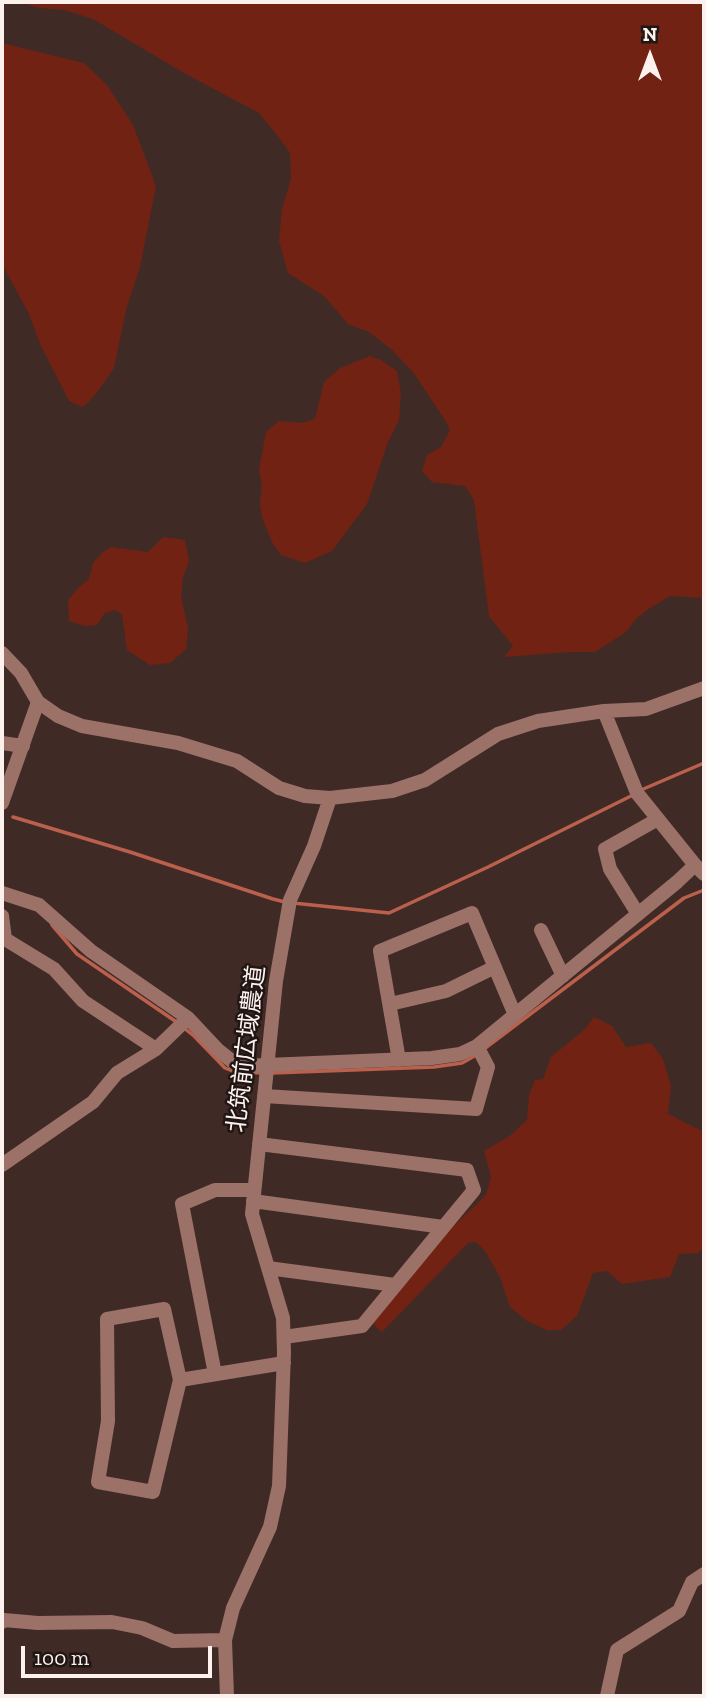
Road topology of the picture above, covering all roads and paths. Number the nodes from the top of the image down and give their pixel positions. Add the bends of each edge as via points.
1 (2, 653) edge
2 (704, 688) edge
3 (38, 702) junction
4 (604, 711) junction
5 (2, 743) edge
6 (23, 746) junction
7 (330, 798) junction
8 (2, 803) edge
9 (658, 819) junction
10 (700, 870) edge
11 (2, 892) edge
12 (638, 914) junction
13 (2, 916) edge
14 (541, 930) dead end
15 (495, 967) junction
16 (563, 976) junction
17 (390, 1004) junction
18 (515, 1015) junction
19 (188, 1018) junction
20 (477, 1046) junction
21 (156, 1049) junction
22 (399, 1059) junction
23 (267, 1065) junction
24 (264, 1096) junction
25 (259, 1144) junction
26 (2, 1165) edge
27 (254, 1196) junction
28 (443, 1227) junction
29 (268, 1268) junction
30 (395, 1285) junction
31 (284, 1337) junction
32 (284, 1363) junction
33 (215, 1374) junction
34 (180, 1380) junction
35 (704, 1574) edge
36 (2, 1622) edge
37 (225, 1640) junction
38 (227, 1696) edge
39 (607, 1696) edge

1 - 3 street
2 - 4 street via 646,709
3 - 6 street
3 - 7 street via 82,726 178,743 237,761 279,788
4 - 7 street via 538,721 498,734 425,780 392,791
4 - 9 street via 638,793
5 - 6 street
6 - 8 street
7 - 23 street, 北筑前広域農道 via 290,900
9 - 10 street
9 - 12 street via 605,849 610,869
10 - 12 street
11 - 19 street via 38,905 90,951
12 - 16 street
13 - 21 street via 5,939 54,969 83,1001
14 - 16 street
15 - 17 street via 446,991
15 - 17 street via 472,913 380,951
15 - 18 street
16 - 18 street
17 - 22 street
18 - 20 street
19 - 21 street
19 - 23 street via 238,1066
20 - 22 street via 460,1054
20 - 24 street via 488,1066 476,1109
21 - 26 street via 117,1073 93,1102
22 - 23 street
23 - 24 street, 北筑前広域農道
24 - 25 street, 北筑前広域農道
25 - 27 street, 北筑前広域農道
25 - 28 street via 467,1170 474,1190
27 - 28 street
27 - 29 street, 北筑前広域農道 via 252,1214
27 - 33 street via 215,1190 182,1204
28 - 30 street
29 - 30 street
29 - 31 street, 北筑前広域農道
30 - 31 street via 362,1326
31 - 32 street, 北筑前広域農道
32 - 33 street
32 - 37 street, 北筑前広域農道 via 278,1486 270,1527 233,1608
33 - 34 street
34 - 34 street via 153,1492 98,1482 108,1421 107,1319 164,1309
35 - 39 street via 692,1582 679,1611 617,1650
36 - 37 street via 112,1622 173,1641
37 - 38 street, 北筑前広域農道

